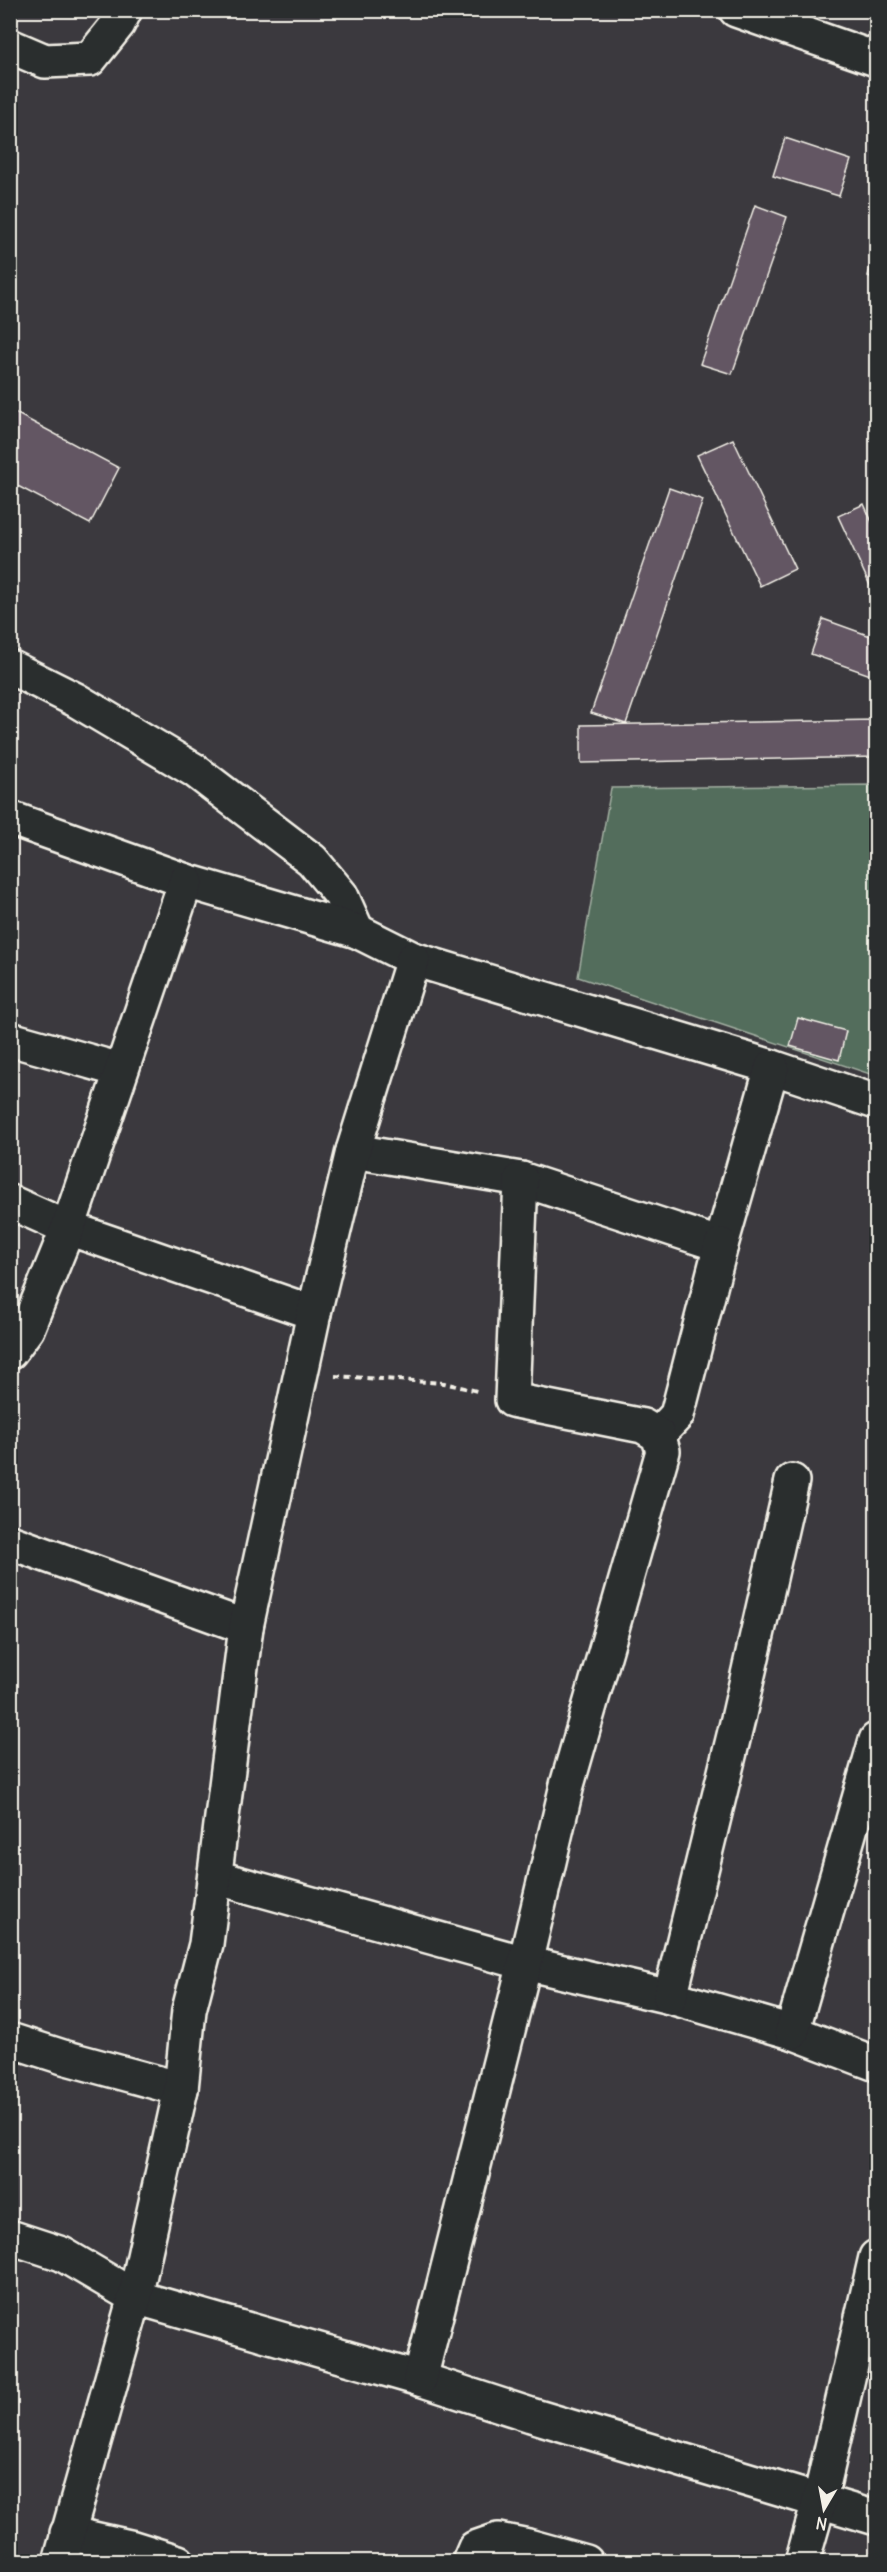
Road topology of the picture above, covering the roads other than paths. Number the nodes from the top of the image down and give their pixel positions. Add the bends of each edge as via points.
1 (125, 10) edge
2 (736, 10) edge
3 (10, 46) edge
4 (876, 58) edge
5 (10, 667) edge
6 (10, 818) edge
7 (186, 881) junction
8 (357, 931) junction
9 (413, 959) junction
10 (10, 1039) edge
11 (772, 1067) junction
12 (120, 1070) junction
13 (876, 1102) edge
14 (353, 1151) junction
15 (521, 1179) junction
16 (10, 1202) edge
17 (68, 1228) junction
18 (722, 1245) junction
19 (314, 1313) junction
20 (10, 1352) edge
21 (658, 1436) junction
22 (792, 1481) dead end
23 (10, 1542) edge
24 (246, 1628) junction
25 (876, 1740) edge
26 (215, 1877) junction
27 (525, 1963) junction
28 (670, 1997) junction
29 (792, 2032) junction
30 (10, 2040) edge
31 (876, 2064) edge
32 (181, 2089) junction
33 (10, 2237) edge
34 (876, 2257) edge
35 (135, 2297) junction
36 (420, 2379) junction
37 (820, 2499) junction
38 (876, 2518) edge
39 (63, 2547) edge
40 (178, 2562) edge
41 (469, 2562) edge
42 (586, 2562) edge
43 (802, 2562) edge

1 - 3 street via 90,59 45,61
2 - 4 street
5 - 8 street via 76,700 194,770 231,797 312,860 341,895
6 - 7 street
7 - 8 street
7 - 12 street
8 - 9 street
9 - 11 street
9 - 14 street
10 - 12 street
11 - 13 street
11 - 18 street
12 - 17 street
14 - 15 street
14 - 19 street
15 - 18 street
15 - 21 street via 512,1400 643,1426
16 - 17 street
17 - 19 street
17 - 20 street via 27,1329
18 - 21 street via 677,1414
19 - 24 street
21 - 27 street via 663,1451 567,1785
22 - 28 street
23 - 24 street
24 - 26 street
25 - 29 street
26 - 27 street
26 - 32 street via 206,1944 189,2010
27 - 28 street
27 - 36 street
28 - 29 street
29 - 31 street
30 - 32 street
32 - 35 street
33 - 35 street via 62,2254
34 - 37 street
35 - 36 street
35 - 39 street
36 - 37 street
37 - 38 street
37 - 43 street
39 - 40 street via 130,2547
41 - 42 street via 475,2547 498,2540

